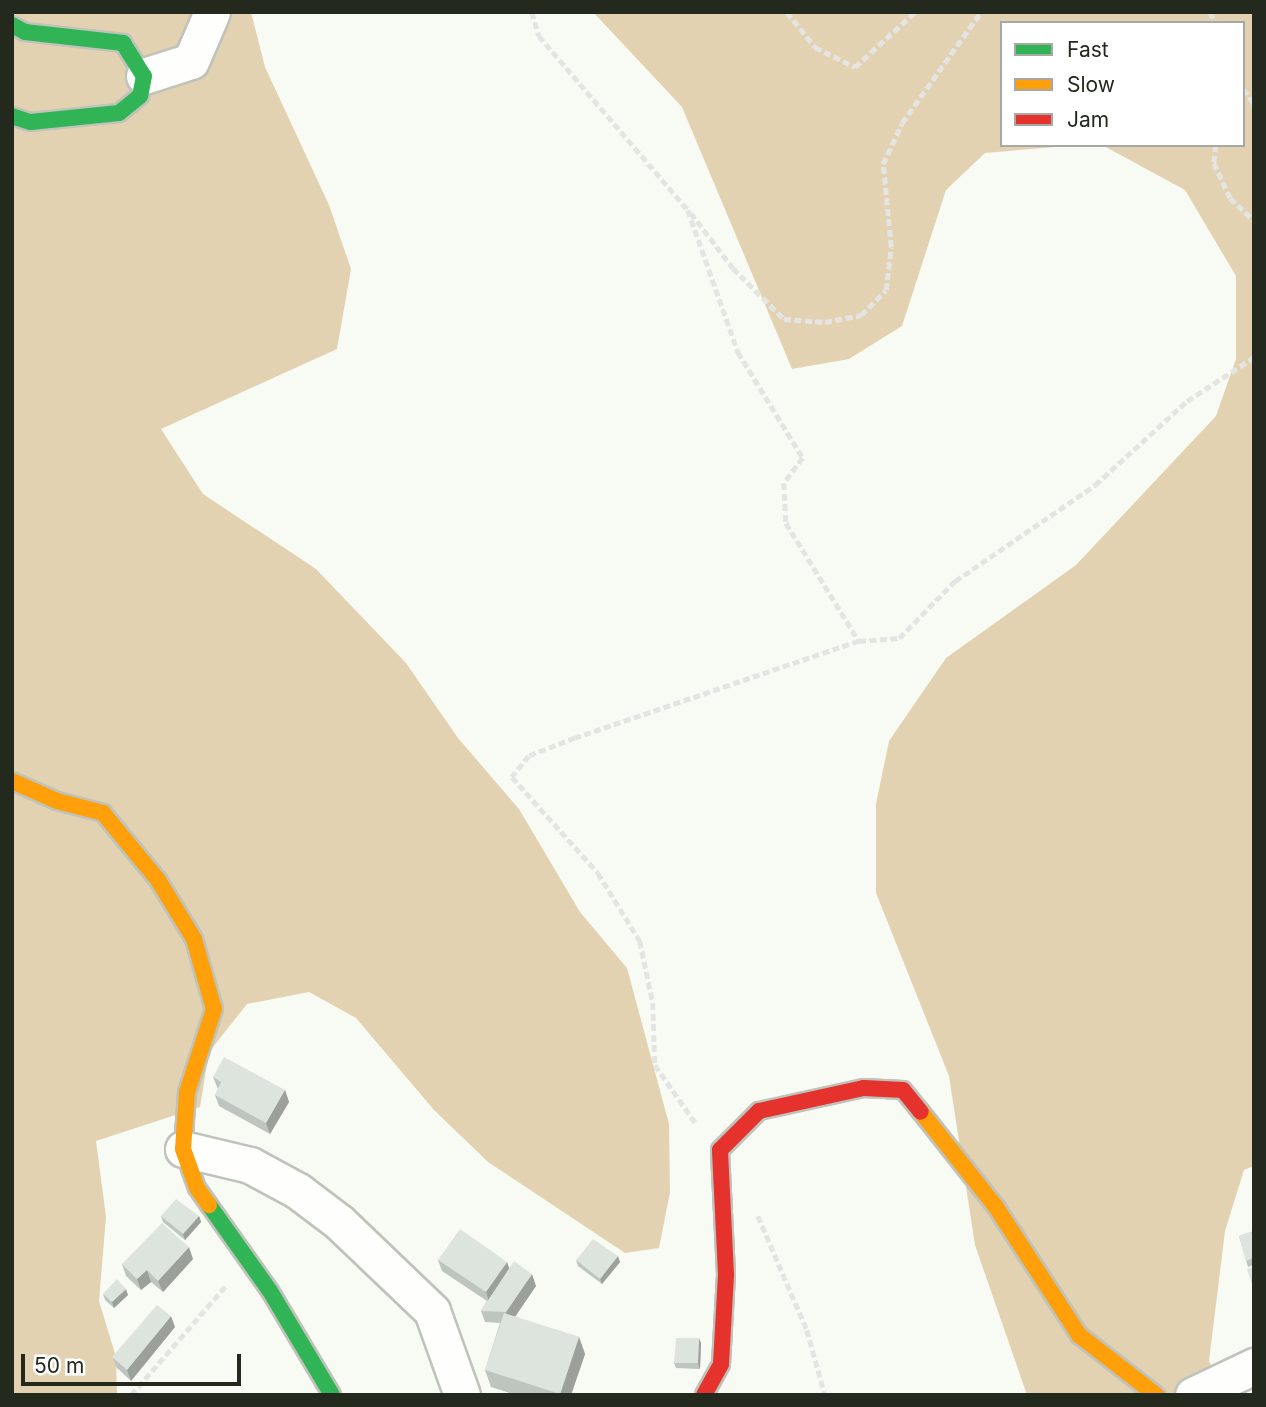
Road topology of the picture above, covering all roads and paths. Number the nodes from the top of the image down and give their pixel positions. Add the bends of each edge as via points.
1 (212, 12) edge
2 (532, 12) edge
3 (786, 12) edge
4 (915, 12) edge
5 (981, 12) edge
6 (12, 25) edge
7 (144, 76) junction
8 (12, 116) edge
9 (1216, 147) edge
10 (688, 210) junction
11 (1254, 220) edge
12 (1254, 357) edge
13 (859, 641) junction
14 (12, 781) edge
15 (183, 1149) junction
16 (720, 1150) junction
17 (753, 1204) dead end
18 (248, 1264) junction
19 (1254, 1366) edge
20 (131, 1395) edge
21 (332, 1395) edge
22 (462, 1395) edge
23 (704, 1395) edge
24 (825, 1395) edge
25 (1156, 1395) edge
26 (1193, 1395) edge

1 - 7 street via 191,61
2 - 10 path via 539,36
3 - 4 path via 815,47 855,67
5 - 10 path via 902,122 883,163 891,247 886,290 861,315 825,323 784,318 733,268
6 - 7 street via 25,32 123,43
7 - 8 street via 140,96 120,113 30,122
9 - 11 path via 1214,163 1230,198
10 - 13 path via 738,352 803,458 784,483 786,523
12 - 13 path via 1188,401 1095,485 955,581 899,638
13 - 16 path via 529,756 512,777 598,873 640,941 653,1003 655,1065 688,1115
14 - 15 street via 57,801 103,813 159,880 194,939 214,1009 187,1092
15 - 18 street via 197,1188
15 - 22 street via 250,1165 299,1191 340,1222 432,1311
16 - 23 street via 726,1274 721,1364
16 - 25 street via 759,1111 864,1088 903,1090 996,1208 1079,1335
17 - 24 path via 807,1330
18 - 20 path
18 - 21 street via 305,1346
19 - 26 street

